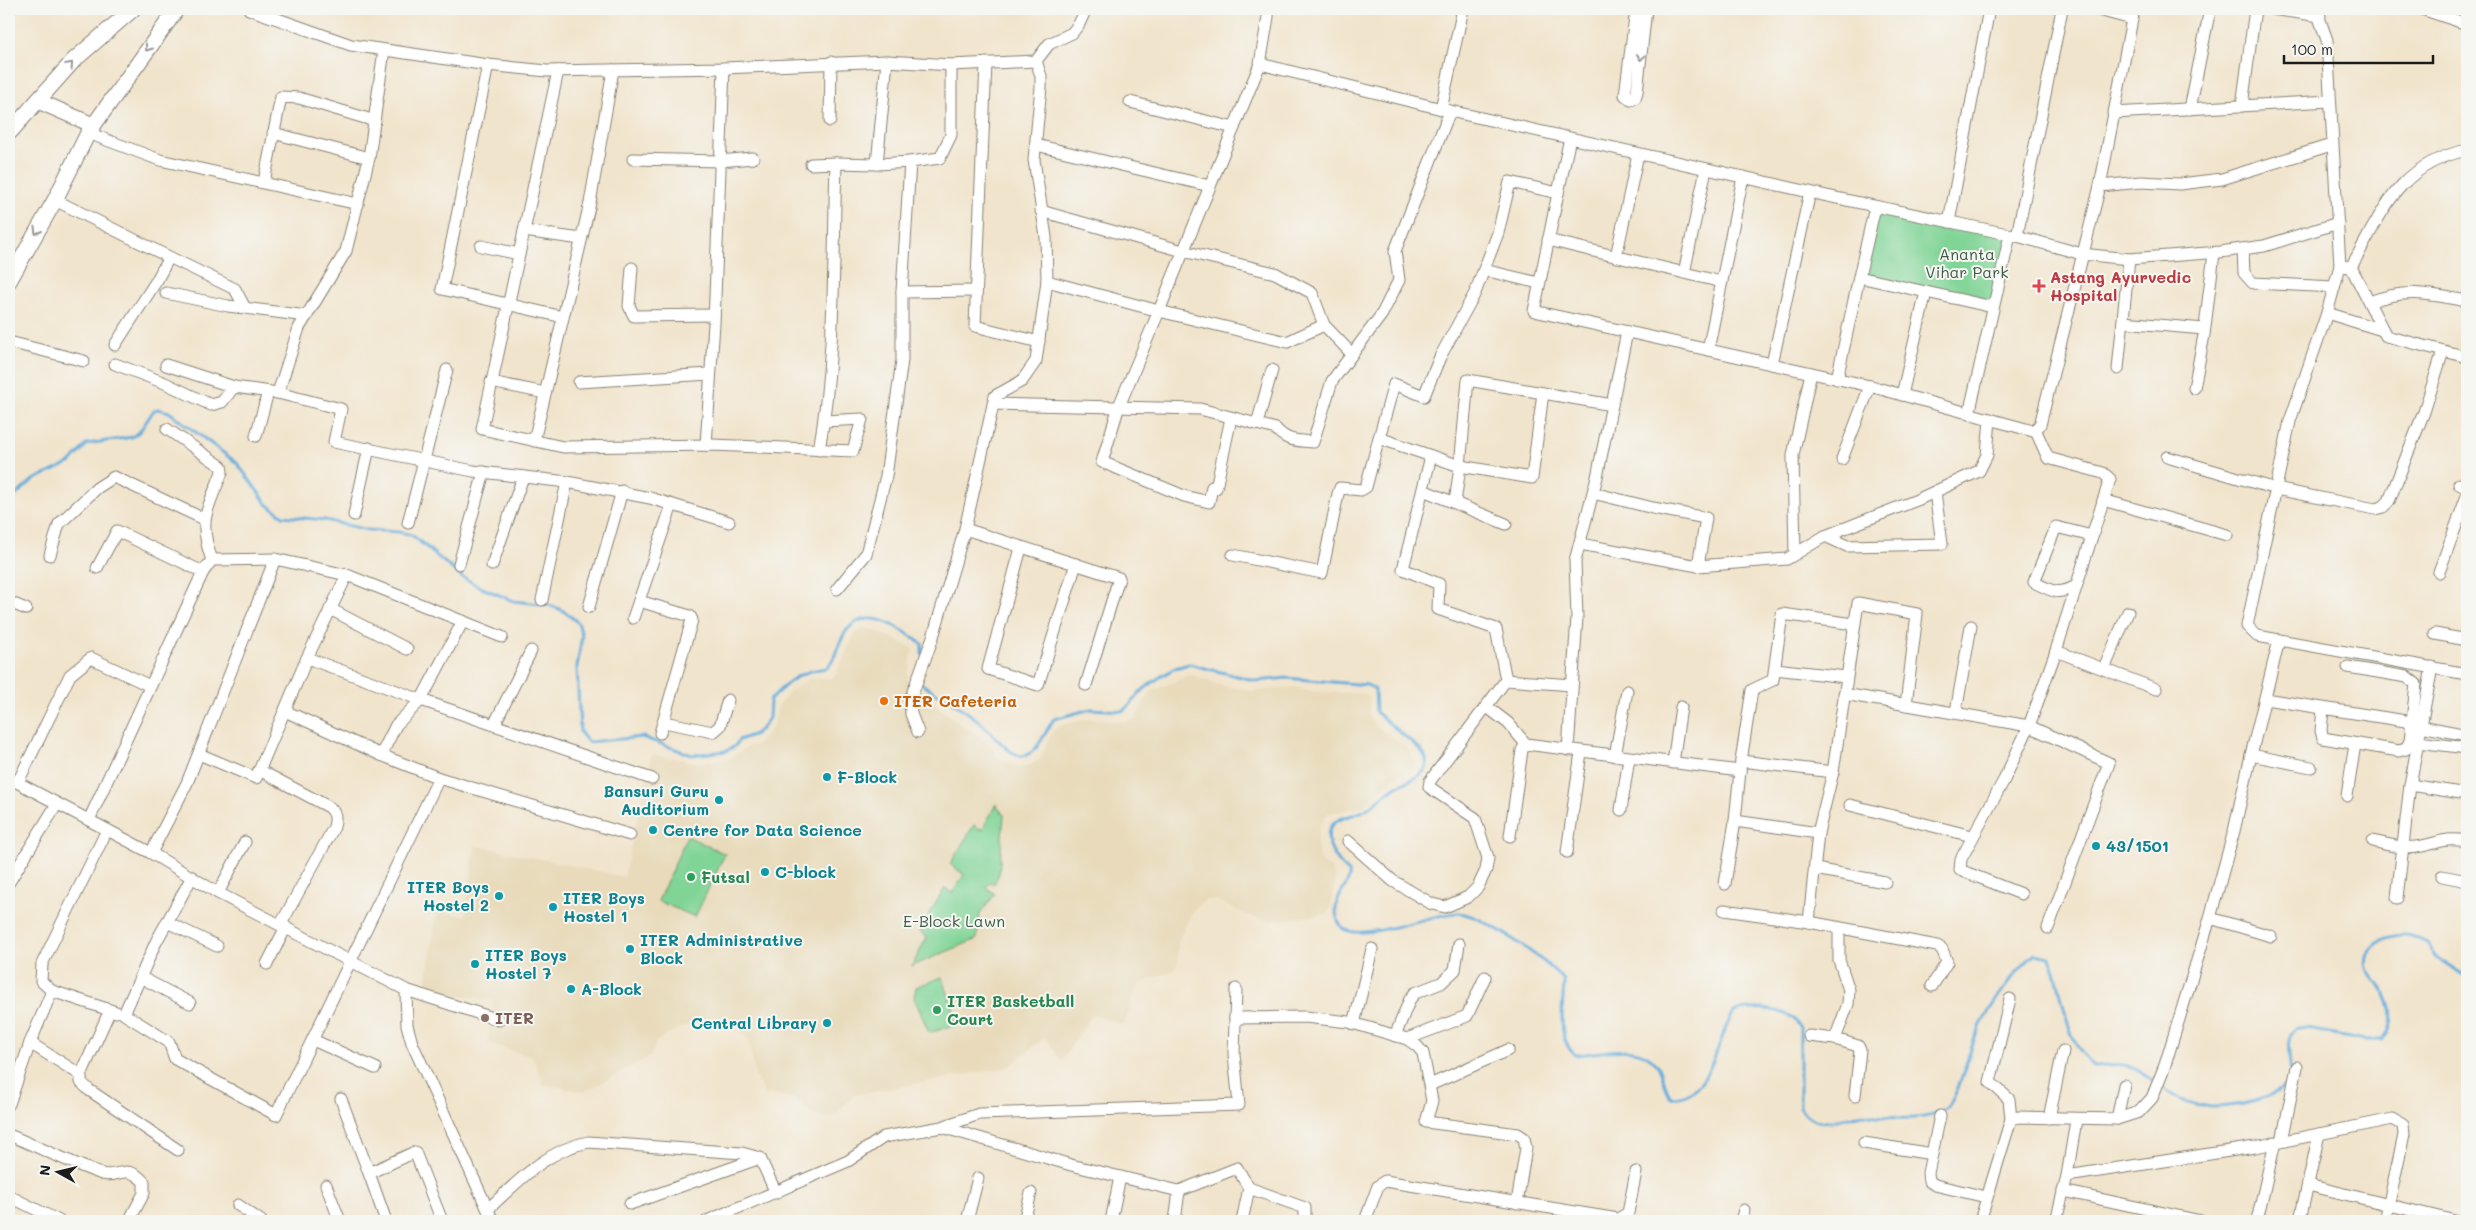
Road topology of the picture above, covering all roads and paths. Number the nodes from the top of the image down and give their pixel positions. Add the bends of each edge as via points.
1 (133, 9) edge
2 (177, 9) edge
3 (249, 9) edge
4 (1086, 9) edge
5 (1264, 9) edge
6 (1463, 9) edge
7 (1636, 9) edge
8 (1646, 9) edge
9 (1989, 9) edge
10 (2062, 9) edge
11 (2095, 9) edge
12 (2210, 9) edge
13 (2255, 9) edge
14 (2272, 9) edge
15 (2422, 9) edge
16 (2318, 12) edge
17 (2133, 14) edge
18 (2467, 24) edge
19 (384, 50) junction
20 (887, 61) junction
21 (1036, 61) junction
22 (831, 62) junction
23 (986, 63) junction
24 (1260, 64) junction
25 (488, 65) junction
26 (951, 65) junction
27 (724, 68) junction
28 (613, 70) junction
29 (558, 71) junction
30 (38, 101) junction
31 (2330, 101) junction
32 (1130, 102) dead end
33 (2242, 106) junction
34 (2190, 109) junction
35 (1445, 110) junction
36 (2113, 113) junction
37 (374, 121) junction
38 (830, 121) dead end
39 (1234, 128) junction
40 (91, 129) junction
41 (9, 133) edge
42 (272, 133) junction
43 (1570, 138) junction
44 (1036, 145) junction
45 (2332, 145) junction
46 (2467, 150) edge
47 (1638, 154) junction
48 (369, 158) junction
49 (753, 158) dead end
50 (633, 160) dead end
51 (720, 161) junction
52 (910, 162) junction
53 (836, 163) junction
54 (811, 164) dead end
55 (877, 164) junction
56 (1706, 169) junction
57 (1743, 177) junction
58 (264, 182) junction
59 (1210, 186) junction
60 (2100, 186) junction
61 (1810, 192) junction
62 (1558, 193) junction
63 (55, 200) junction
64 (358, 204) junction
65 (1875, 206) junction
66 (1041, 211) junction
67 (1949, 222) junction
68 (2338, 223) junction
69 (524, 231) junction
70 (2014, 235) junction
71 (581, 239) junction
72 (1548, 240) junction
73 (481, 246) dead end
74 (2243, 249) junction
75 (1183, 251) junction
76 (2214, 252) junction
77 (520, 254) junction
78 (2082, 254) junction
79 (169, 257) junction
80 (1616, 257) junction
81 (2128, 259) junction
82 (2345, 266) junction
83 (632, 268) dead end
84 (1484, 270) junction
85 (1684, 273) junction
86 (1859, 277) junction
87 (9, 281) edge
88 (1047, 281) junction
89 (1722, 282) junction
90 (1540, 283) junction
91 (2334, 287) junction
92 (976, 290) junction
93 (902, 292) junction
94 (1926, 292) junction
95 (166, 293) dead end
96 (2461, 300) dead end
97 (2369, 302) junction
98 (508, 303) junction
99 (1994, 307) junction
100 (245, 308) junction
101 (1159, 311) junction
102 (2327, 313) junction
103 (714, 315) junction
104 (307, 316) junction
105 (563, 317) junction
106 (2123, 322) junction
107 (1324, 325) junction
108 (2204, 330) junction
109 (2382, 330) junction
110 (1627, 332) junction
111 (9, 342) edge
112 (1039, 342) junction
113 (115, 345) dead end
114 (1708, 350) junction
115 (2443, 351) junction
116 (1352, 354) junction
117 (2467, 357) edge
118 (84, 361) dead end
119 (115, 364) dead end
120 (166, 364) dead end
121 (1772, 364) junction
122 (2118, 369) dead end
123 (447, 370) dead end
124 (1272, 370) dead end
125 (1811, 373) junction
126 (710, 374) junction
127 (1837, 379) junction
128 (491, 382) junction
129 (579, 382) dead end
130 (1870, 386) junction
131 (234, 387) junction
132 (2194, 388) dead end
133 (273, 393) junction
134 (545, 393) junction
135 (1543, 393) junction
136 (1902, 395) junction
137 (993, 404) junction
138 (1612, 405) junction
139 (1119, 406) junction
140 (1969, 414) junction
141 (1231, 418) junction
142 (1990, 420) junction
143 (824, 421) junction
144 (1257, 424) junction
145 (167, 429) dead end
146 (2035, 429) junction
147 (256, 436) dead end
148 (1378, 438) junction
149 (534, 440) junction
150 (706, 445) junction
151 (369, 448) junction
152 (819, 450) junction
153 (1431, 456) junction
154 (2167, 457) dead end
155 (424, 459) junction
156 (1842, 459) dead end
157 (1460, 466) junction
158 (484, 472) junction
159 (523, 477) junction
160 (567, 482) junction
161 (2276, 488) junction
162 (1423, 490) junction
163 (622, 491) junction
164 (1935, 492) junction
165 (1593, 493) junction
166 (2467, 496) edge
167 (2103, 500) junction
168 (1455, 503) junction
169 (672, 505) junction
170 (354, 515) dead end
171 (204, 519) junction
172 (729, 522) dead end
173 (408, 523) dead end
174 (1506, 524) dead end
175 (965, 530) junction
176 (2227, 535) dead end
177 (1825, 536) junction
178 (2092, 536) junction
179 (1580, 544) junction
180 (1021, 548) junction
181 (1795, 554) junction
182 (50, 555) dead end
183 (1233, 555) dead end
184 (275, 559) junction
185 (212, 560) junction
186 (459, 564) dead end
187 (1076, 564) junction
188 (492, 565) dead end
189 (1698, 566) junction
190 (97, 568) dead end
191 (203, 572) junction
192 (2438, 572) dead end
193 (348, 575) junction
194 (2076, 586) junction
195 (837, 590) dead end
196 (542, 600) dead end
197 (638, 601) junction
198 (9, 602) edge
199 (589, 607) dead end
200 (26, 609) dead end
201 (330, 609) junction
202 (2128, 612) dead end
203 (633, 618) dead end
204 (463, 621) junction
205 (1854, 624) junction
206 (1971, 626) dead end
207 (2436, 634) dead end
208 (502, 637) dead end
209 (2279, 640) junction
210 (2467, 640) edge
211 (407, 649) dead end
212 (531, 651) dead end
213 (2056, 651) junction
214 (306, 658) junction
215 (2432, 667) junction
216 (2348, 668) dead end
217 (1775, 669) junction
218 (2104, 669) junction
219 (2467, 674) edge
220 (1846, 678) junction
221 (1506, 680) junction
222 (1086, 685) dead end
223 (1572, 685) junction
224 (150, 686) junction
225 (2156, 689) dead end
226 (1627, 691) dead end
227 (1844, 694) junction
228 (2265, 699) junction
229 (421, 700) junction
230 (728, 700) dead end
231 (1906, 705) junction
232 (1488, 706) junction
233 (1681, 707) dead end
234 (2323, 709) junction
235 (285, 711) junction
236 (1956, 712) junction
237 (2417, 724) junction
238 (494, 725) junction
239 (2029, 726) junction
240 (918, 732) dead end
241 (2467, 735) edge
242 (2414, 741) junction
243 (1526, 744) junction
244 (2355, 744) junction
245 (2467, 748) edge
246 (1568, 750) junction
247 (1581, 752) junction
248 (198, 754) junction
249 (381, 754) junction
250 (2251, 755) junction
251 (1615, 756) junction
252 (1629, 758) junction
253 (1673, 763) junction
254 (1741, 766) junction
255 (2311, 767) dead end
256 (259, 770) junction
257 (1833, 772) junction
258 (439, 778) junction
259 (652, 779) dead end
260 (13, 780) edge
261 (2410, 785) junction
262 (2467, 794) edge
263 (2347, 796) dead end
264 (56, 804) junction
265 (1850, 805) dead end
266 (1621, 810) dead end
267 (89, 820) junction
268 (1735, 821) junction
269 (107, 830) junction
270 (1818, 833) junction
271 (630, 835) dead end
272 (1510, 836) dead end
273 (1972, 836) junction
274 (1348, 840) dead end
275 (2372, 841) dead end
276 (2467, 841) edge
277 (245, 842) dead end
278 (2404, 848) junction
279 (1567, 852) dead end
280 (151, 853) junction
281 (1815, 869) junction
282 (2442, 876) dead end
283 (192, 877) junction
284 (2467, 881) edge
285 (9, 882) edge
286 (1885, 882) dead end
287 (1725, 884) dead end
288 (218, 893) junction
289 (2021, 894) dead end
290 (2397, 898) dead end
291 (1724, 910) dead end
292 (2210, 918) junction
293 (167, 922) junction
294 (1810, 922) junction
295 (283, 925) junction
296 (1839, 928) junction
297 (2048, 928) dead end
298 (2271, 936) dead end
299 (1460, 944) dead end
300 (217, 946) dead end
301 (1372, 948) dead end
302 (351, 961) junction
303 (267, 964) dead end
304 (140, 977) junction
305 (1485, 977) dead end
306 (1932, 986) dead end
307 (1236, 989) dead end
308 (406, 990) junction
309 (52, 991) junction
310 (2010, 999) dead end
311 (190, 1003) dead end
312 (110, 1010) junction
313 (124, 1014) junction
314 (1235, 1018) junction
315 (498, 1020) dead end
316 (1354, 1024) junction
317 (1395, 1036) junction
318 (1809, 1036) dead end
319 (1407, 1039) junction
320 (1835, 1039) junction
321 (313, 1040) junction
322 (30, 1043) junction
323 (1508, 1050) dead end
324 (2064, 1051) dead end
325 (2297, 1066) dead end
326 (375, 1068) dead end
327 (80, 1074) junction
328 (1430, 1085) junction
329 (2124, 1085) dead end
330 (1855, 1096) dead end
331 (341, 1099) dead end
332 (9, 1104) edge
333 (1940, 1116) dead end
334 (2049, 1118) junction
335 (2117, 1119) junction
336 (2011, 1120) junction
337 (2076, 1120) junction
338 (942, 1127) junction
339 (2319, 1134) junction
340 (9, 1135) edge
341 (2278, 1141) junction
342 (1864, 1143) dead end
343 (178, 1150) dead end
344 (1932, 1154) junction
345 (760, 1158) junction
346 (1636, 1172) dead end
347 (369, 1173) junction
348 (2068, 1176) junction
349 (1120, 1177) junction
350 (978, 1178) dead end
351 (326, 1185) dead end
352 (2308, 1185) junction
353 (1249, 1188) junction
354 (1180, 1191) junction
355 (2063, 1191) junction
356 (776, 1193) junction
357 (1031, 1194) dead end
358 (9, 1196) edge
359 (1986, 1196) junction
360 (1516, 1203) junction
361 (630, 1204) dead end
362 (238, 1205) dead end
363 (2389, 1206) junction
364 (488, 1209) junction
365 (2301, 1215) dead end
366 (59, 1221) edge
367 (129, 1221) edge
368 (261, 1221) edge
369 (340, 1221) edge
370 (386, 1221) edge
371 (442, 1221) edge
372 (493, 1221) edge
373 (707, 1221) edge
374 (967, 1221) edge
375 (1024, 1221) edge
376 (1111, 1221) edge
377 (1175, 1221) edge
378 (1242, 1221) edge
379 (1304, 1221) edge
380 (1365, 1221) edge
381 (1980, 1221) edge
382 (2056, 1221) edge
383 (2201, 1221) edge
384 (2257, 1221) edge
385 (2385, 1221) edge
386 (2455, 1221) edge

30 -> 1 main road via 74,60
2 -> 40 main road
3 - 19 street via 351,45
4 - 21 street via 1072,33 1049,44
5 - 24 street via 1268,16
6 - 35 street
8 -> 7 street via 1637,92 1631,100 1625,95
9 - 67 street
10 - 70 street
11 - 17 street
12 - 34 street
13 - 33 street
14 - 16 street
15 - 18 street
16 - 31 street via 2327,40
17 - 36 street
19 - 25 street
19 - 37 street
20 - 22 street
20 - 26 street
20 - 55 street
21 - 23 street
21 - 44 street via 1042,87
22 - 27 street
22 - 38 street
23 - 26 street
23 - 92 street
24 - 35 street
24 - 39 street
25 - 29 street
25 - 98 street via 442,289
26 - 52 street via 951,135 940,158
27 - 28 street
27 - 51 street
28 - 29 street
28 - 71 street
29 - 69 street
30 - 40 main road
30 - 41 main road
31 - 33 street
31 - 45 street
32 - 39 street
33 - 34 street
34 - 36 street
35 - 43 street
35 - 116 street via 1395,250 1399,280 1382,314
36 - 60 street
37 - 42 street via 289,96 281,98
37 - 48 street
39 - 59 street
40 - 58 street via 160,160
40 - 63 main road
42 - 48 street
42 - 58 street
43 - 47 street
43 - 62 street
44 - 59 street
44 - 66 street via 1034,160
45 - 60 street via 2222,179 2180,184 2141,182
45 - 68 street
46 - 82 street via 2422,167 2400,185
47 - 56 street
47 - 80 street
48 - 64 street
49 - 51 street
50 - 51 street
51 - 103 street
52 - 55 street
52 - 93 street
53 - 54 street
53 - 55 street
53 - 143 street via 833,330
56 - 57 street
56 - 85 street
57 - 61 street
57 - 89 street
58 - 64 street
59 - 75 street
60 - 78 street
61 - 65 street
61 - 121 street
62 - 72 street
62 - 84 street via 1510,182 1498,233
63 - 79 street
63 -> 87 main road
64 - 104 street via 346,251
65 - 67 street
65 - 86 street
66 - 75 street
66 - 88 street via 1046,237
67 - 70 street
68 - 74 street via 2264,246
68 - 82 street
69 - 71 street
69 - 77 street
70 - 78 street
70 - 99 street
71 - 105 street
72 - 80 street
72 - 90 street
73 - 77 street
74 - 76 street
74 - 91 street via 2244,273 2253,283
75 - 101 street
75 - 107 street via 1275,273 1312,294
76 - 81 street
76 - 108 street
77 - 98 street
78 - 81 street
78 - 146 street via 2040,425
79 - 100 street via 236,290
79 - 113 street
80 - 85 street
81 - 106 street
82 - 91 street
82 - 97 street
83 - 103 street via 629,306 634,316
84 - 90 street
84 - 148 street via 1476,293 1440,357 1424,396 1394,384
85 - 89 street
86 - 94 street
86 - 127 street
88 - 101 street
88 - 112 street
89 - 114 street
90 - 110 street via 1534,311
91 - 102 street
92 - 93 street
92 - 112 street via 975,326
93 - 195 street via 902,360 886,476 866,554
94 - 99 street
94 - 136 street
95 - 100 street
96 - 97 street via 2424,292 2404,292
97 - 109 street
98 - 105 street
98 - 128 street
99 - 140 street
100 - 104 street
101 - 107 street via 1287,342
101 - 139 street
102 - 109 street
102 - 161 street via 2290,421
103 - 126 street
104 - 133 street
105 - 134 street
106 - 108 street
106 - 122 street
107 - 116 street
108 - 132 street
109 - 115 street via 2390,338
110 - 114 street
110 - 138 street
111 - 118 street
112 - 137 street via 1036,362 1022,381 995,396
114 - 121 street
115 - 117 street
115 - 161 street via 2424,412 2389,501 2383,507 2375,509
116 - 144 street via 1332,381 1312,442 1294,440 1282,436 1276,428
119 - 131 street via 211,405 222,402
120 - 131 street
121 - 125 street
123 - 155 street
124 - 144 street
125 - 127 street
125 - 181 street via 1793,455
126 - 129 street
126 - 150 street
127 - 130 street
128 - 134 street
128 - 149 street via 482,429
130 - 136 street
130 - 156 street
131 - 133 street
133 - 147 street
133 - 151 street via 341,409 334,442
134 - 149 street
135 - 138 street
135 - 157 street via 1532,478
135 - 157 street via 1468,380
136 - 140 street
137 - 139 street
137 - 175 street
138 - 165 street
139 - 141 street via 1200,409
139 - 141 street via 1102,462 1205,502 1209,502 1212,487 1216,488
140 - 142 street
141 - 144 street
142 - 146 street
142 - 164 street via 1987,455 1979,472
143 - 152 street
143 - 152 street via 862,419 854,451
145 - 171 street via 221,466 222,472
146 - 167 street via 2048,458 2103,473 2110,480
148 - 153 street
148 - 183 street via 1366,487 1361,490 1340,488 1322,573
149 - 150 street via 563,447
150 - 152 street
151 - 155 street
151 - 170 street
153 - 157 street
153 - 162 street
154 - 161 street
155 - 158 street
155 - 173 street
157 - 168 street
158 - 159 street
158 - 186 street
159 - 160 street
159 - 188 street
160 - 163 street
160 - 196 street
161 - 209 street via 2247,626 2256,636
162 - 168 street
162 - 221 street via 1403,569 1439,584 1438,609 1496,629
163 - 169 street
163 - 199 street
164 - 177 street
164 - 177 street via 1942,544 1847,546
165 - 179 street
165 - 189 street via 1706,518
166 - 192 street
167 - 176 street
167 - 178 street
168 - 174 street
169 - 172 street
169 - 197 street
171 - 182 street via 114,477 59,524
171 - 185 street via 206,543
175 - 180 street
175 - 240 street via 933,637 911,694 910,714
177 - 181 street
178 - 194 street
178 - 194 street via 2056,527 2034,582 2058,592
179 - 189 street
179 - 223 street via 1575,560 1577,618
180 - 187 street
180 - 187 street via 988,669 1038,685
181 - 189 street via 1787,559
184 - 185 street
184 - 193 street
184 - 248 street
185 - 191 street
187 - 222 street via 1119,578
190 - 191 street via 117,531
191 - 224 street
193 - 201 street
193 - 204 street
194 - 213 street
197 - 203 street
197 - 230 street via 690,616 692,620 662,727 713,732 720,726
198 - 200 street
201 - 211 street
201 - 214 street
202 - 218 street
204 - 208 street
204 - 229 street
205 - 217 street via 1782,614
205 - 220 street
205 - 231 street via 1858,604 1917,614
206 - 236 street
207 - 210 street
209 - 215 street
209 - 228 street
212 - 238 street
213 - 218 street
213 - 239 street
214 - 229 street
214 - 235 street
215 - 219 street
215 - 237 street
216 - 237 street via 2413,680
217 - 220 street
217 - 254 street via 1773,680 1752,690
218 - 225 street
220 - 227 street
221 - 223 street
221 - 232 street
223 - 246 street
224 - 260 street via 91,658 70,675
224 - 267 street
226 - 251 street
227 - 231 street
227 - 257 street
228 - 234 street
228 - 250 street
229 - 238 street
229 - 249 street via 396,725
231 - 236 street
232 - 243 street
232 - 274 street via 1429,784 1433,791 1477,821 1488,864 1478,887 1468,897 1445,907 1432,904 1381,872
233 - 253 street
234 - 237 street
234 - 244 street via 2323,738
235 - 249 street
235 - 256 street
236 - 239 street
237 - 241 street
237 - 242 street
238 - 259 street
239 - 273 street via 2004,780
239 - 297 street via 2109,763
242 - 244 street via 2403,751
242 - 245 street
242 - 261 street
243 - 246 street
243 - 272 street via 1522,750
244 - 263 street
246 - 247 street
247 - 251 street
247 - 279 street
248 - 256 street via 256,778
248 - 280 street via 187,783
249 - 258 street
250 - 255 street
250 - 292 street
251 - 252 street
252 - 253 street
252 - 266 street
253 - 254 street
254 - 257 street
254 - 268 street
256 - 295 street via 329,807 336,818
257 - 270 street
258 - 271 street
258 - 302 street
260 - 264 street
261 - 262 street
261 - 278 street
264 - 267 street
264 - 285 street
265 - 273 street
267 - 269 street
268 - 270 street
268 - 287 street
269 - 280 street
269 - 309 street via 42,964 41,981
270 - 281 street
273 - 289 street via 1961,859 1960,870
275 - 278 street
276 - 278 street via 2445,838 2416,848
277 - 288 street
278 - 290 street
280 - 283 street
281 - 286 street
281 - 294 street
282 - 284 street
283 - 288 street
283 - 293 street
288 - 295 street
291 - 294 street
292 - 298 street
292 - 335 street via 2152,1098 2139,1112
293 - 300 street
293 - 304 street
294 - 296 street
295 - 302 street
295 - 303 street
296 - 306 street via 1920,942 1942,950 1948,962
296 - 320 street via 1839,960 1849,990 1848,1004
299 - 317 street via 1455,970 1441,983 1415,994
301 - 316 street
302 - 308 street
302 - 321 street
304 - 311 street
304 - 313 street
305 - 319 street via 1467,1016
307 - 314 street
308 - 315 street
308 - 364 street via 407,1025 412,1043
309 - 312 street
309 - 322 street
310 - 336 street via 1990,1082 2009,1099
312 - 313 street
312 - 327 street
313 - 321 street via 170,1042 176,1059 276,1115
314 - 316 street via 1304,1017
314 - 338 street via 1234,1054 1239,1105 980,1114
316 - 317 street
317 - 319 street
318 - 320 street
319 - 328 street via 1423,1053
320 - 330 street via 1855,1044 1860,1050
321 - 326 street
322 - 327 street
322 - 332 street
323 - 328 street
324 - 334 street
325 - 341 street
327 - 343 street via 81,1082 89,1090
328 - 360 street via 1432,1101 1426,1122 1518,1134 1524,1138 1526,1148
329 - 335 street
331 - 347 street
333 - 344 street
334 - 336 street via 2018,1117
334 - 337 street
335 - 337 street
336 - 359 street
337 - 348 street
338 - 349 street
338 - 356 street via 884,1138 848,1161
339 - 341 street
339 - 352 street
339 - 363 street via 2389,1120 2400,1122 2404,1135
340 - 367 street via 104,1174 122,1171 140,1178 144,1182 144,1193
341 - 348 street
341 - 384 street
342 - 344 street
344 - 359 street via 1928,1177 1931,1183
345 - 356 street
345 - 361 street
345 - 364 street via 742,1153 588,1142 567,1146 546,1158
346 - 360 street via 1630,1209 1622,1217 1600,1217
347 - 370 street
347 - 371 street via 415,1152
348 - 355 street
349 - 354 street
349 - 376 street
350 - 374 street
351 - 369 street
352 - 363 street
352 - 365 street
353 - 354 street via 1237,1168
353 - 378 street
353 - 379 street via 1306,1208
354 - 377 street
355 - 382 street
355 - 383 street
356 - 373 street
357 - 375 street
358 - 366 street
359 - 381 street
360 - 380 street via 1385,1181 1378,1186
362 - 368 street
363 - 385 street
363 - 386 street
364 - 372 street

